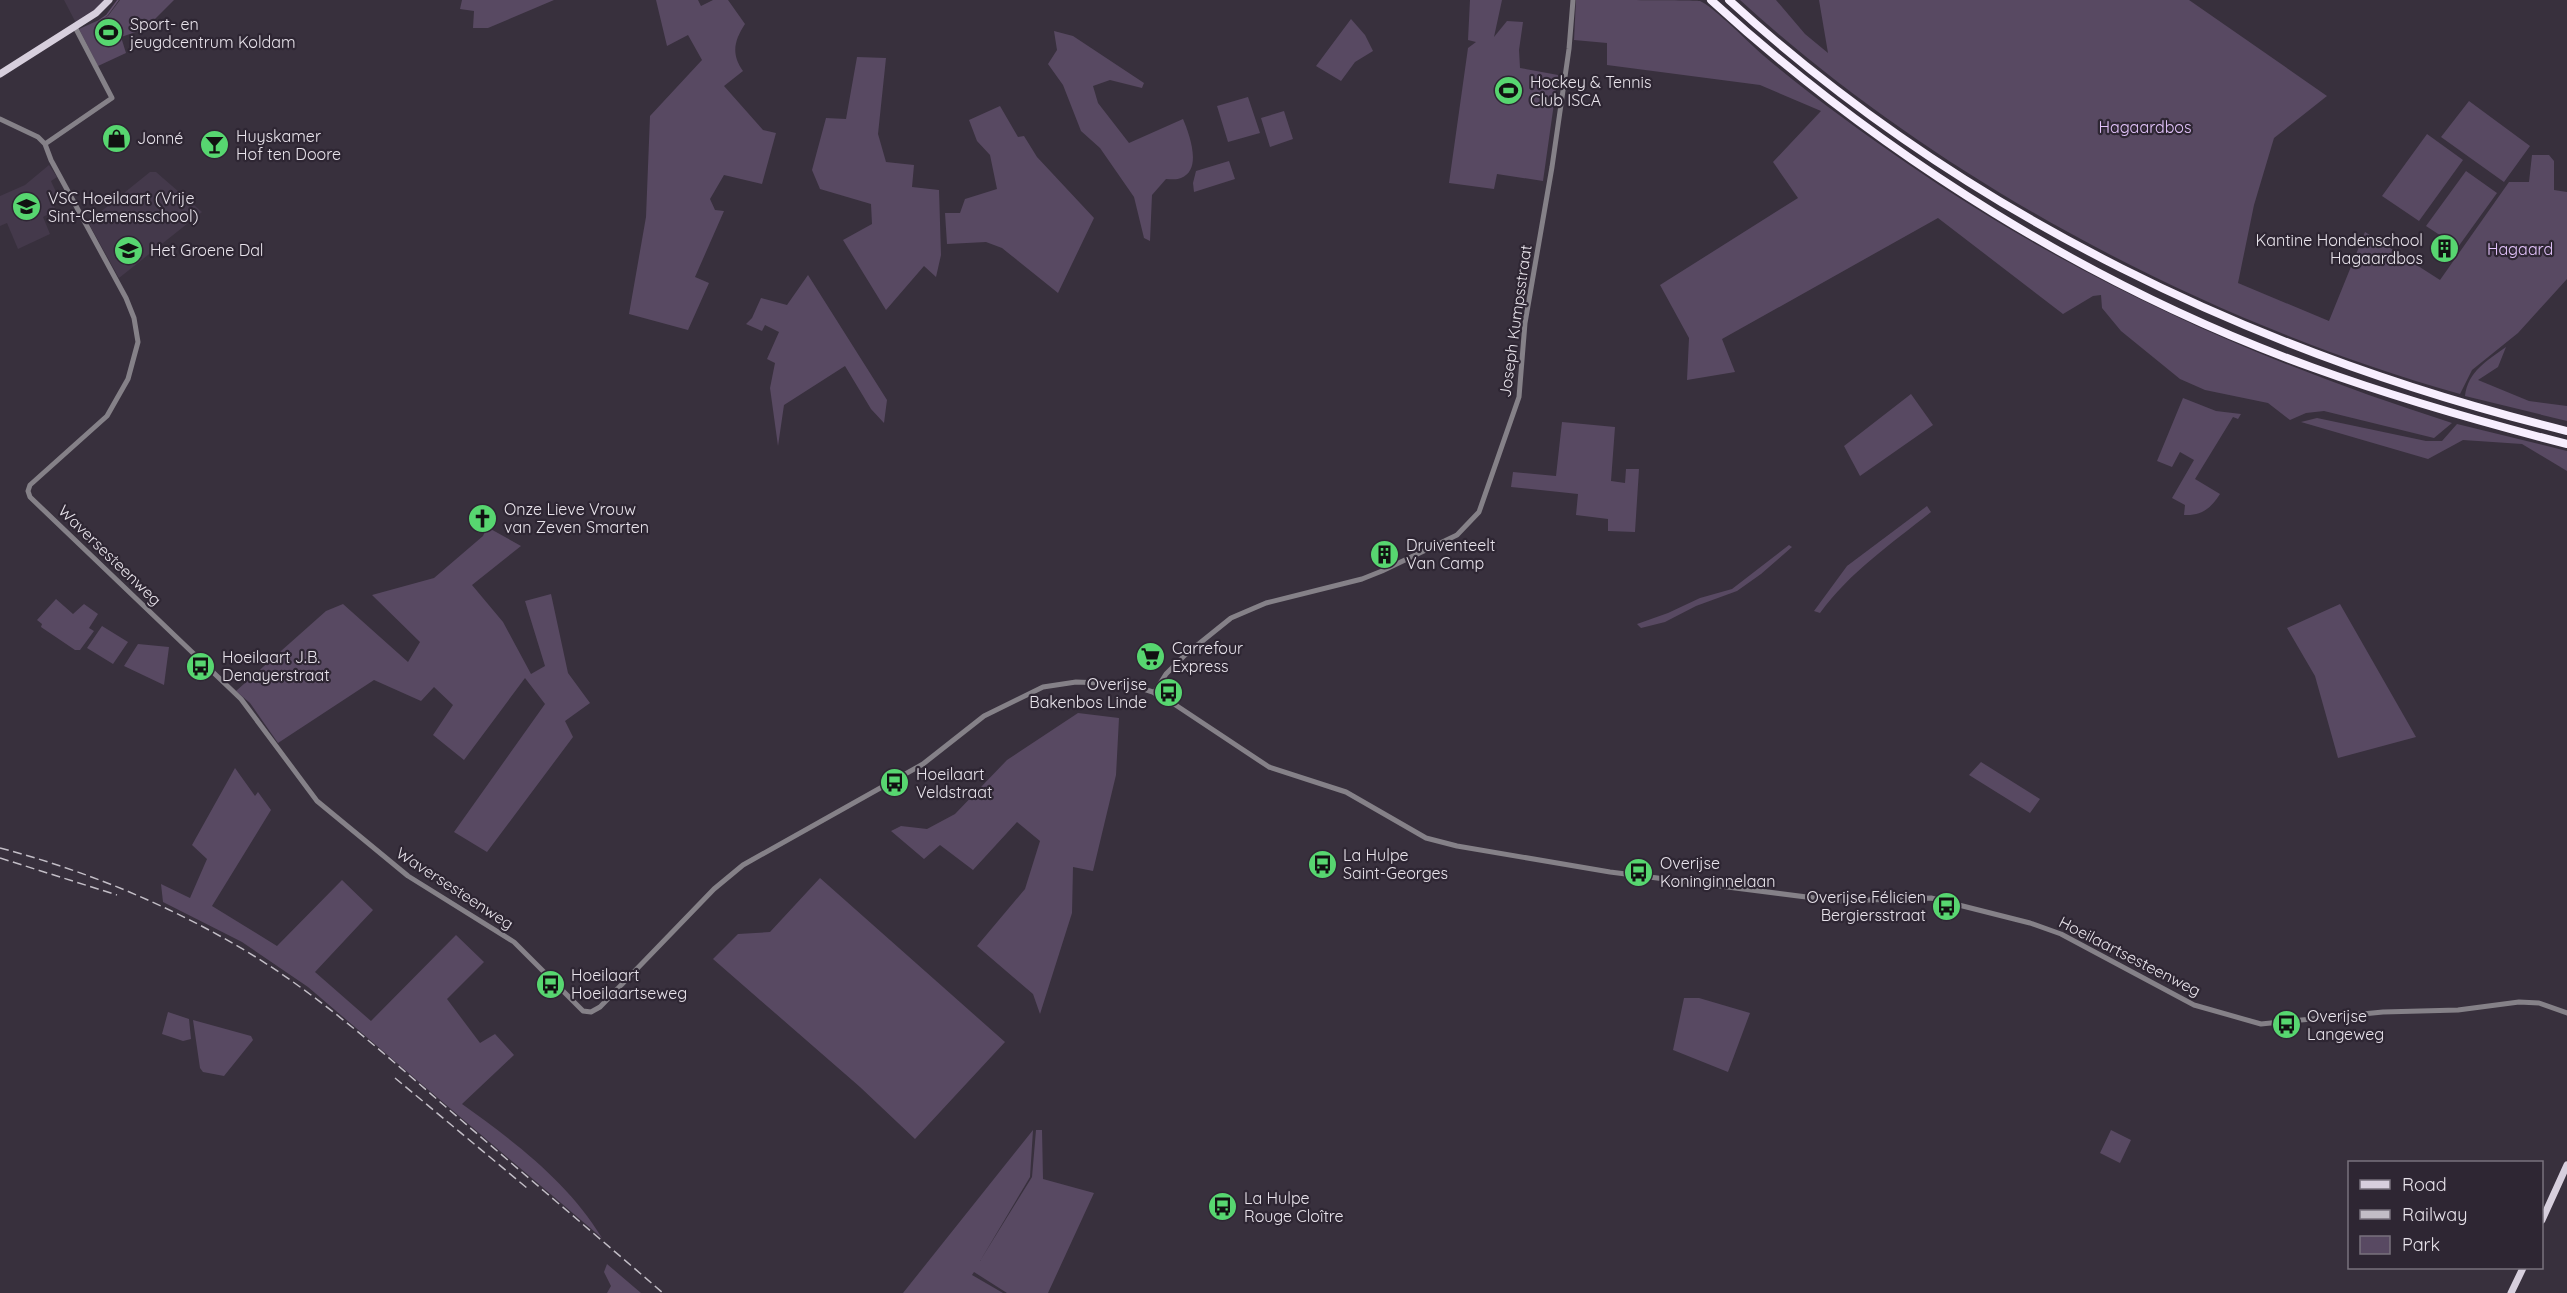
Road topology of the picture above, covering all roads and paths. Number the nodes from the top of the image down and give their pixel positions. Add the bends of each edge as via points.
1 (109, 0) edge
2 (1573, 0) edge
3 (1711, 0) edge
4 (1729, 0) edge
5 (75, 27) junction
6 (0, 74) edge
7 (0, 119) edge
8 (45, 144) junction
9 (2567, 431) edge
10 (2567, 444) edge
11 (1154, 693) junction
12 (1198, 721) joint
13 (2567, 1013) edge
14 (2567, 1165) edge
15 (2543, 1216) edge
16 (2523, 1269) edge
17 (2511, 1293) edge

1 - 5 main road
2 - 11 street, Joseph Kumpsstraat via 1554,157 1525,323 1519,397 1479,512 1457,535 1382,571 1266,603 1231,618 1185,655
3 - 10 highway via 1821,93 1935,175 1984,207 2141,294 2311,368 2417,403
4 - 9 highway via 1836,89 1941,164 2152,285 2336,363 2402,386
5 - 6 main road
5 - 8 street via 112,98
7 - 8 street
8 - 11 street, Waversesteenweg via 126,298 138,342 133,368 112,409 37,478 29,488 30,497 241,699 317,801 408,876 514,942 583,1011 600,1007 714,889 743,865 923,764 984,716 1042,687 1064,682 1128,684
11 - 12 street, Waversesteenweg
12 - 13 street, Hoeilaartsesteenweg via 1269,767 1346,792 1426,838 1488,853 1610,872 1838,901 1931,898 2061,934 2194,1005 2261,1024 2519,1002 2550,1005
14 - 15 main road
16 - 17 main road

